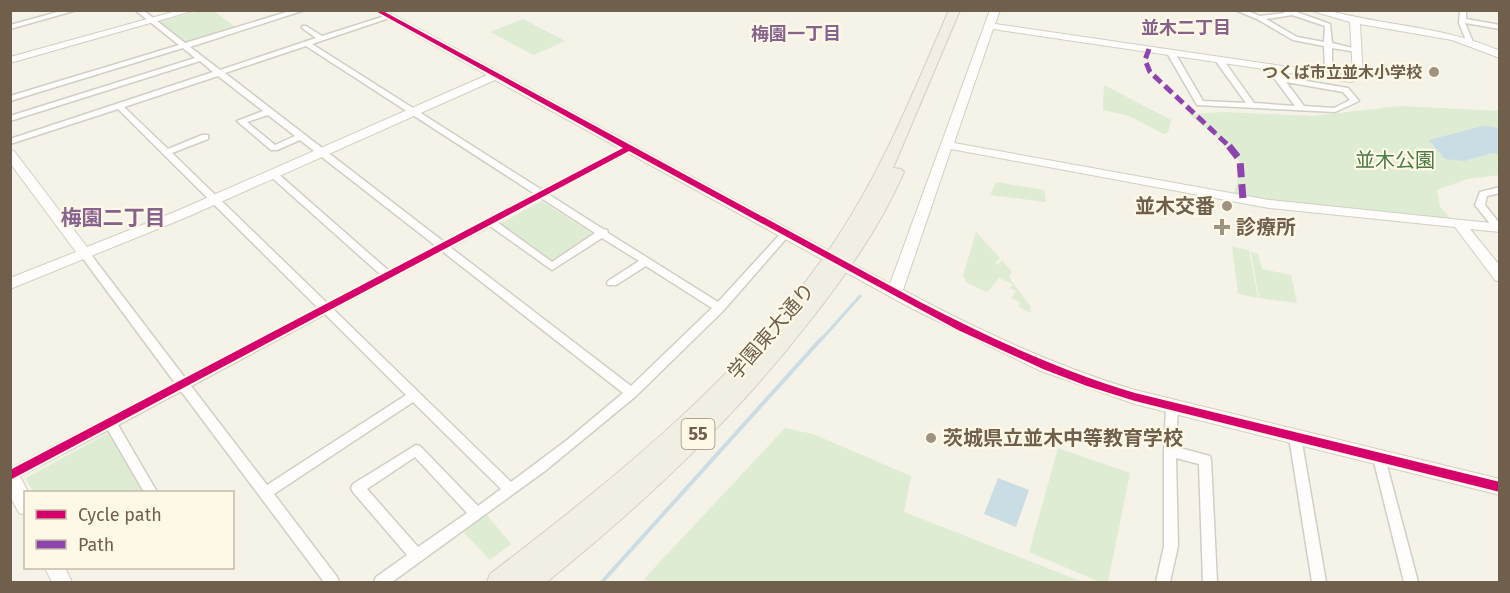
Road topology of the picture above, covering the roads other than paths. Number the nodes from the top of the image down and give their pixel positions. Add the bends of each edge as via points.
1 (74, 10) edge
2 (138, 10) edge
3 (192, 10) edge
4 (302, 10) edge
5 (955, 10) edge
6 (965, 10) edge
7 (995, 10) edge
8 (1238, 10) edge
9 (1313, 10) edge
10 (1463, 10) edge
11 (1290, 11) edge
12 (49, 13) edge
13 (382, 14) edge
14 (1258, 18) junction
15 (151, 21) junction
16 (1355, 21) junction
17 (1464, 21) junction
18 (989, 26) junction
19 (10, 27) edge
20 (303, 27) dead end
21 (1500, 27) edge
22 (321, 39) junction
23 (1469, 42) junction
24 (306, 44) junction
25 (1328, 45) junction
26 (184, 46) junction
27 (1356, 50) junction
28 (1171, 53) junction
29 (1500, 55) edge
30 (200, 59) junction
31 (10, 60) edge
32 (1219, 60) junction
33 (1328, 67) dead end
34 (1270, 68) junction
35 (218, 73) junction
36 (496, 75) junction
37 (1279, 79) junction
38 (10, 99) edge
39 (119, 106) junction
40 (1252, 106) junction
41 (1301, 108) junction
42 (268, 112) junction
43 (413, 112) junction
44 (10, 119) edge
45 (205, 137) dead end
46 (301, 137) junction
47 (10, 142) edge
48 (947, 145) junction
49 (629, 148) junction
50 (167, 152) junction
51 (321, 153) junction
52 (11, 156) edge
53 (273, 174) junction
54 (1498, 193) edge
55 (541, 194) junction
56 (216, 199) junction
57 (490, 221) junction
58 (1459, 224) junction
59 (1499, 228) edge
60 (604, 232) junction
61 (786, 233) junction
62 (442, 247) junction
63 (85, 254) junction
64 (647, 261) junction
65 (838, 261) junction
66 (388, 276) junction
67 (1500, 277) edge
68 (612, 283) dead end
69 (10, 284) edge
70 (895, 291) junction
71 (327, 308) junction
72 (719, 308) junction
73 (184, 384) junction
74 (632, 393) junction
75 (415, 395) junction
76 (1172, 407) junction
77 (111, 424) junction
78 (1295, 437) junction
79 (1170, 451) junction
80 (1379, 458) junction
81 (10, 476) edge
82 (1500, 487) edge
83 (510, 489) junction
84 (150, 491) edge
85 (265, 493) junction
86 (24, 503) edge
87 (477, 514) junction
88 (417, 556) junction
89 (332, 582) edge
90 (381, 582) edge
91 (499, 582) edge
92 (529, 582) edge
93 (1163, 582) edge
94 (1210, 582) edge
95 (1319, 582) edge
96 (1411, 582) edge

1 - 12 street
2 - 15 street
3 - 15 street
4 - 26 street
5 - 65 main road, 学園東大通り / 55 via 880,180
6 - 65 main road, 学園東大通り / 55 via 892,181
7 - 18 street
8 - 14 street
9 - 16 street
10 - 17 street
11 - 14 street
11 - 25 street via 1328,25
12 - 19 street
13 - 22 street
13 - 36 street
14 - 25 street via 1295,39
15 - 26 street
15 - 31 street
16 - 23 street
16 - 27 street
17 - 21 street
17 - 23 street
18 - 28 street
18 - 48 street
20 - 22 street
22 - 24 street
23 - 29 street
24 - 35 street
24 - 43 street
25 - 27 street
25 - 33 street
26 - 30 street
26 - 38 street
27 - 34 street via 1355,79
28 - 32 street
28 - 40 street via 1200,103
30 - 35 street
30 - 44 street
32 - 34 street
32 - 40 street
34 - 37 street
35 - 39 street
35 - 42 street
36 - 43 street
36 - 49 street
37 - 41 street
37 - 41 street via 1345,90 1355,101 1335,110
39 - 47 street
39 - 50 street
40 - 41 street
42 - 46 street
42 - 46 street via 241,121 274,148
43 - 51 street
43 - 55 street
45 - 50 street
46 - 51 street
48 - 58 street via 1269,204
48 - 70 street
49 - 55 street
49 - 61 street
50 - 56 street
51 - 53 street
51 - 62 street
52 - 63 street
53 - 56 street
53 - 66 street
54 - 59 street via 1483,195 1479,205
55 - 57 street
55 - 60 street
56 - 63 street
56 - 71 street
57 - 60 street via 552,267
57 - 62 street
58 - 59 street
58 - 67 street
60 - 64 street
61 - 65 street
61 - 72 street
62 - 66 street
62 - 74 street
63 - 69 street
63 - 73 street
64 - 68 street
64 - 72 street
65 - 70 street
65 - 91 main road, 学園東大通り / 55 via 695,416 613,490
65 - 92 main road, 学園東大通り / 55 via 798,325 708,425 629,499
66 - 71 street
70 - 76 street via 1046,367
71 - 73 street
71 - 75 street
72 - 74 street
73 - 77 street
73 - 85 street
74 - 83 street
75 - 83 street
75 - 85 street
76 - 78 street
76 - 79 street
77 - 81 street
77 - 84 street
78 - 80 street
78 - 95 street
79 - 93 street via 1171,546
79 - 94 street via 1205,460
80 - 82 street
80 - 96 street
81 - 86 street
83 - 87 street
85 - 89 street
87 - 88 street
87 - 88 street via 416,450 358,488
88 - 90 street

